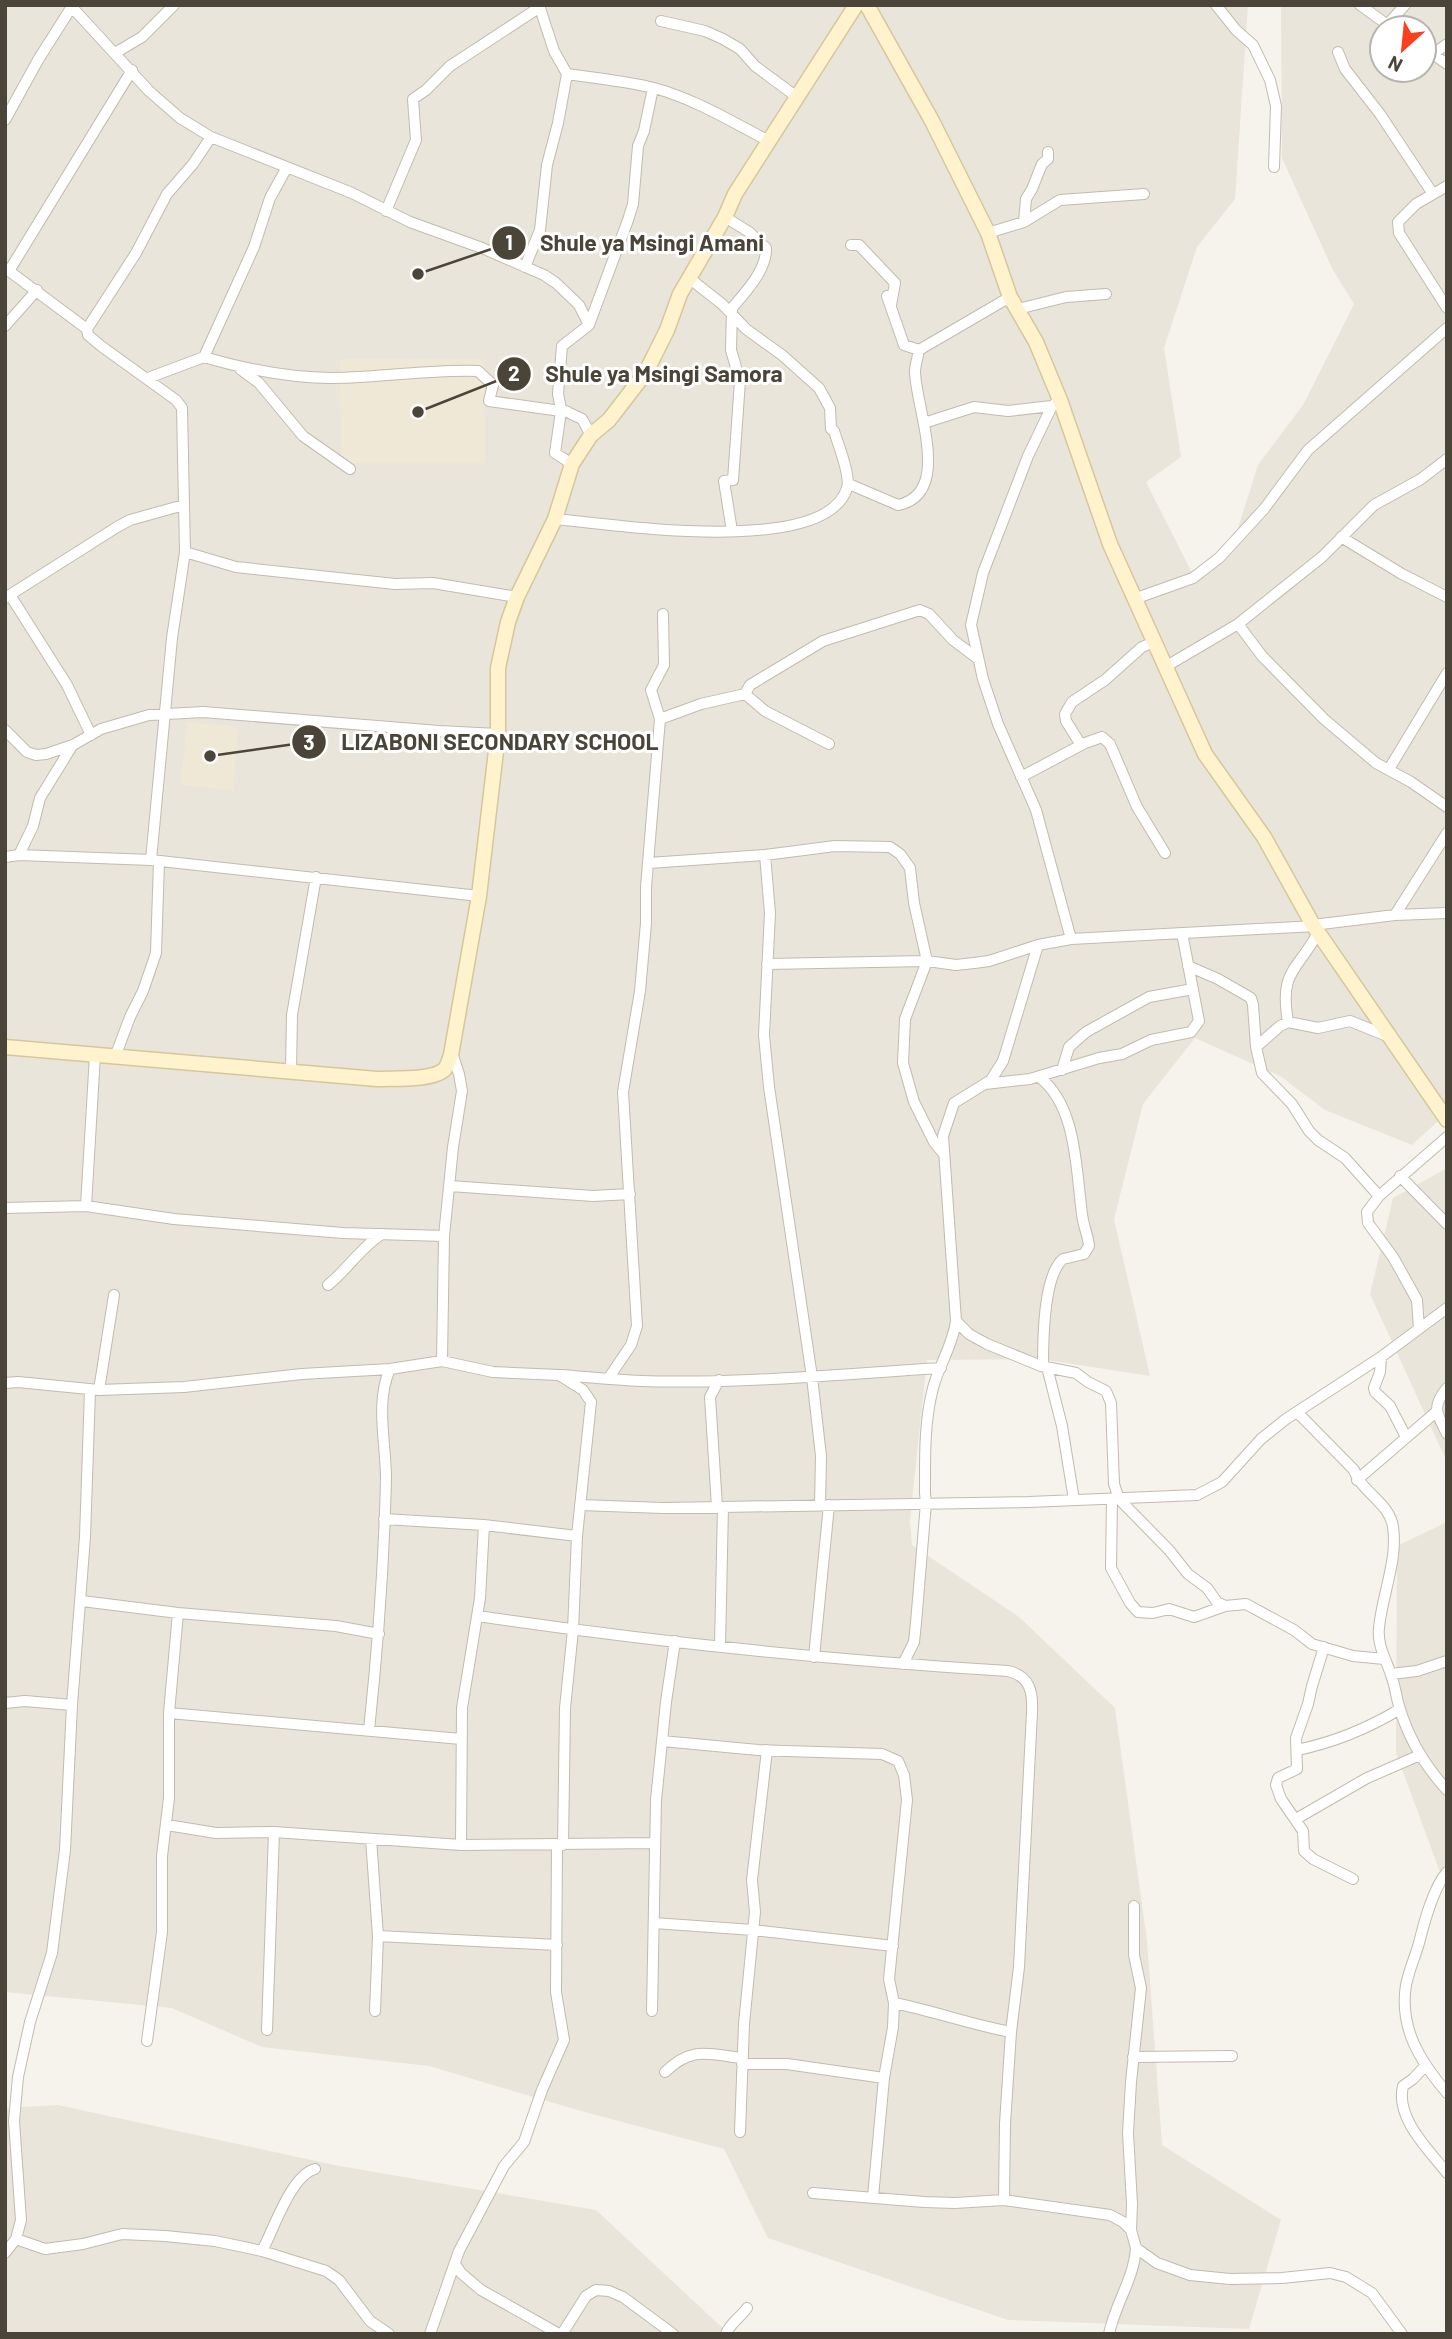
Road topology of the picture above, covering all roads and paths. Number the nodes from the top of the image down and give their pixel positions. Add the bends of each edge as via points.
1 (174, 5) edge
2 (856, 5) edge
3 (867, 5) edge
4 (1216, 5) edge
5 (540, 6) edge
6 (70, 7) edge
7 (661, 21) dead end
8 (1338, 52) dead end
9 (116, 53) junction
10 (132, 70) junction
11 (567, 74) junction
12 (653, 88) junction
13 (797, 97) junction
14 (5, 120) edge
15 (211, 137) junction
16 (769, 141) junction
17 (1048, 152) dead end
18 (1273, 167) dead end
19 (286, 169) junction
20 (1447, 186) edge
21 (1144, 194) dead end
22 (1433, 194) junction
23 (386, 211) junction
24 (725, 217) junction
25 (1024, 222) junction
26 (988, 233) junction
27 (851, 246) dead end
28 (526, 267) junction
29 (7, 269) edge
30 (689, 278) junction
31 (37, 290) junction
32 (1106, 294) dead end
33 (887, 296) dead end
34 (1014, 303) junction
35 (891, 308) junction
36 (1447, 308) edge
37 (732, 315) junction
38 (589, 325) junction
39 (5, 326) edge
40 (1447, 328) edge
41 (87, 329) junction
42 (919, 351) junction
43 (204, 357) junction
44 (237, 367) junction
45 (148, 377) junction
46 (1056, 403) junction
47 (564, 412) junction
48 (924, 423) junction
49 (591, 435) junction
50 (1447, 459) edge
51 (572, 464) junction
52 (350, 470) dead end
53 (849, 484) junction
54 (184, 505) junction
55 (555, 519) junction
56 (732, 531) junction
57 (1340, 537) junction
58 (185, 552) junction
59 (1445, 592) edge
60 (8, 596) edge
61 (517, 597) junction
62 (1134, 599) junction
63 (663, 614) dead end
64 (1238, 624) junction
65 (1154, 642) junction
66 (977, 659) junction
67 (1166, 667) junction
68 (1447, 673) edge
69 (745, 694) junction
70 (165, 713) junction
71 (660, 719) junction
72 (5, 730) edge
73 (498, 734) junction
74 (91, 735) junction
75 (828, 744) dead end
76 (73, 745) junction
77 (1081, 745) junction
78 (1389, 769) junction
79 (1021, 777) junction
80 (1447, 807) edge
81 (1447, 834) edge
82 (1165, 853) dead end
83 (19, 855) junction
84 (765, 855) junction
85 (5, 858) edge
86 (155, 860) junction
87 (649, 863) junction
88 (316, 877) junction
89 (479, 896) junction
90 (1447, 913) edge
91 (1395, 915) junction
92 (1315, 927) junction
93 (1182, 933) junction
94 (1071, 939) junction
95 (1038, 945) junction
96 (927, 961) junction
97 (767, 964) junction
98 (1188, 966) junction
99 (1192, 989) junction
100 (1288, 1022) junction
101 (1391, 1038) junction
102 (5, 1047) edge
103 (1256, 1047) junction
104 (452, 1053) junction
105 (95, 1055) junction
106 (115, 1057) junction
107 (291, 1070) junction
108 (1062, 1070) junction
109 (1040, 1077) junction
110 (983, 1084) junction
111 (1447, 1119) edge
112 (1447, 1137) edge
113 (943, 1153) junction
114 (1401, 1176) junction
115 (450, 1186) junction
116 (630, 1194) junction
117 (1379, 1196) junction
118 (86, 1206) junction
119 (5, 1208) edge
120 (1447, 1224) edge
121 (382, 1234) junction
122 (444, 1236) junction
123 (328, 1285) dead end
124 (114, 1295) dead end
125 (1447, 1308) edge
126 (956, 1321) junction
127 (1419, 1329) junction
128 (1381, 1357) junction
129 (442, 1361) junction
130 (1045, 1367) junction
131 (390, 1368) junction
132 (941, 1368) junction
133 (559, 1375) junction
134 (812, 1377) junction
135 (608, 1379) junction
136 (719, 1380) junction
137 (5, 1383) edge
138 (1447, 1388) edge
139 (95, 1390) junction
140 (1297, 1412) junction
141 (1436, 1412) junction
142 (1447, 1434) edge
143 (1406, 1437) junction
144 (1357, 1480) junction
145 (1116, 1499) junction
146 (1074, 1500) junction
147 (926, 1503) junction
148 (580, 1505) junction
149 (824, 1505) junction
150 (720, 1507) junction
151 (384, 1519) junction
152 (484, 1525) junction
153 (577, 1536) junction
154 (82, 1601) junction
155 (1225, 1606) junction
156 (178, 1613) junction
157 (478, 1616) junction
158 (573, 1630) junction
159 (379, 1634) junction
160 (676, 1641) junction
161 (720, 1646) junction
162 (1324, 1647) junction
163 (814, 1657) junction
164 (1384, 1659) junction
165 (1447, 1661) edge
166 (903, 1664) junction
167 (1391, 1674) junction
168 (5, 1703) edge
169 (72, 1705) junction
170 (1400, 1709) junction
171 (169, 1713) junction
172 (369, 1730) junction
173 (461, 1739) junction
174 (662, 1741) junction
175 (767, 1750) junction
176 (1297, 1750) junction
177 (1420, 1755) junction
178 (1447, 1790) edge
179 (1296, 1819) junction
180 (167, 1825) junction
181 (274, 1832) junction
182 (371, 1839) junction
183 (655, 1843) junction
184 (560, 1845) junction
185 (461, 1846) junction
186 (1447, 1872) edge
187 (1353, 1879) dead end
188 (1134, 1906) dead end
189 (654, 1923) junction
190 (753, 1930) junction
191 (377, 1936) junction
192 (557, 1945) junction
193 (893, 1946) junction
194 (894, 2003) junction
195 (375, 2011) dead end
196 (652, 2011) dead end
197 (267, 2030) dead end
198 (1011, 2032) junction
199 (148, 2041) dead end
200 (1133, 2056) junction
201 (1232, 2056) dead end
202 (742, 2061) junction
203 (1424, 2066) junction
204 (665, 2072) dead end
205 (884, 2078) junction
206 (1447, 2093) edge
207 (740, 2132) dead end
208 (315, 2169) dead end
209 (1447, 2173) edge
210 (813, 2193) dead end
211 (873, 2197) junction
212 (1004, 2200) junction
213 (1131, 2230) junction
214 (16, 2239) junction
215 (1136, 2248) junction
216 (262, 2252) junction
217 (5, 2253) edge
218 (454, 2264) junction
219 (747, 2308) dead end
220 (389, 2334) edge
221 (430, 2334) edge
222 (561, 2334) edge
223 (673, 2334) edge
224 (726, 2334) edge
225 (1109, 2334) edge
226 (1402, 2334) edge

1 - 9 street via 142,37
2 - 13 street
3 - 26 street
4 - 18 street via 1253,45 1270,80 1276,106
5 - 11 street via 554,51
5 - 23 street via 450,66 412,99 416,140
6 - 9 street
6 - 14 street
7 - 13 street via 723,39
8 - 22 street via 1345,69
9 - 10 street
10 - 15 street via 180,118
10 - 29 street
11 - 12 street
11 - 28 street via 547,165 540,230
12 - 16 street
12 - 38 street via 638,146 628,220
13 - 16 street
15 - 19 street
15 - 41 street via 167,194
16 - 24 street
17 - 25 street via 1026,199
19 - 23 street
19 - 43 street
20 - 22 street
21 - 25 street via 1060,200
22 - 36 street via 1403,215 1399,233
23 - 28 street
24 - 30 street
24 - 37 street via 766,248 757,275 732,308
25 - 26 street
26 - 34 street
27 - 35 street via 859,245 895,283
28 - 38 street via 569,293
29 - 31 street
30 - 37 street
30 - 49 street via 646,372 609,420
31 - 39 street
31 - 41 street
32 - 34 street
33 - 35 street
34 - 42 street
34 - 46 street via 1037,342
35 - 42 street via 904,345
37 - 53 street via 819,388 830,408 831,429
37 - 56 street via 732,350 740,381 733,480 724,481
38 - 47 street via 562,346 558,394
40 - 62 street via 1308,450 1264,509 1219,558 1193,578
41 - 45 street via 101,346
42 - 48 street via 915,372
43 - 44 street
43 - 45 street
44 - 47 street via 330,378 478,371 494,386 489,401
44 - 52 street via 259,383 303,436
45 - 54 street via 182,408
46 - 48 street via 1008,411 974,407
46 - 62 street
46 - 66 street via 1028,456 983,573 971,625
47 - 49 street via 582,418
47 - 51 street via 555,453
48 - 53 street via 927,476 916,499 892,504
49 - 51 street
50 - 57 street via 1374,505
51 - 55 street
53 - 56 street via 845,495 818,516 777,528
54 - 58 street
54 - 60 street via 130,520
55 - 56 street
55 - 61 street
57 - 59 street via 1402,574
57 - 64 street via 1322,557
58 - 61 street via 236,568 395,584 433,583
58 - 70 street
60 - 74 street via 67,685
61 - 73 street via 498,668
62 - 65 street
63 - 71 street via 664,665 651,690
64 - 67 street
64 - 78 street via 1262,656 1324,719
65 - 67 street
65 - 77 street via 1072,702 1066,721
66 - 69 street via 920,610 822,641 750,685
66 - 79 street
67 - 92 street via 1205,754 1264,837
68 - 78 street
69 - 71 street
69 - 75 street via 765,711
70 - 73 street
70 - 74 street
70 - 86 street
71 - 87 street
72 - 76 street via 36,755
73 - 89 street
74 - 76 street
76 - 83 street via 40,798
77 - 79 street
77 - 82 street via 1102,737 1110,744 1137,807
78 - 80 street
79 - 94 street via 1047,847
81 - 91 street
83 - 85 street
83 - 86 street
84 - 87 street
84 - 96 street via 835,846 890,847 910,868
84 - 97 street
86 - 88 street
86 - 106 street via 156,953
87 - 116 street via 644,960 623,1092
88 - 89 street
88 - 107 street via 292,1015
89 - 104 street
90 - 91 street
91 - 92 street
92 - 93 street
92 - 100 street via 1307,952 1288,976
92 - 101 street
93 - 94 street
93 - 98 street
94 - 95 street
95 - 96 street via 989,961
95 - 110 street via 1003,1061
96 - 97 street
96 - 113 street via 905,1018 903,1063 914,1102
97 - 134 street via 764,1035 769,1087
98 - 99 street
98 - 103 street via 1251,998
99 - 108 street via 1149,997 1086,1032 1069,1047
99 - 108 street via 1199,1021 1191,1032 1151,1040 1128,1052
100 - 101 street via 1318,1028 1357,1022
100 - 103 street
101 - 111 street
102 - 105 street
103 - 117 street via 1265,1078 1292,1104 1309,1131 1345,1158
104 - 107 street via 444,1070 422,1077 377,1079
104 - 115 street via 462,1091
105 - 106 street
105 - 118 street
106 - 107 street
108 - 109 street
109 - 110 street
109 - 130 street via 1055,1091 1064,1111 1089,1246 1084,1254 1063,1259 1055,1272 1047,1301
110 - 113 street via 954,1103 943,1136
112 - 114 street
113 - 126 street
114 - 117 street
114 - 120 street
115 - 116 street via 593,1196
115 - 122 street
116 - 135 street via 637,1326 631,1345
117 - 127 street via 1367,1212 1368,1223 1417,1300
118 - 119 street
118 - 121 street via 174,1219
121 - 122 street
121 - 123 street
122 - 129 street
124 - 139 street
125 - 127 street
126 - 130 street via 969,1334
126 - 132 street
127 - 128 street
128 - 140 street
128 - 143 street via 1375,1392 1390,1406
129 - 131 street
129 - 133 street via 493,1372
130 - 145 street via 1076,1373 1109,1394
130 - 146 street via 1062,1426
131 - 139 street via 184,1387
131 - 151 street via 383,1391
132 - 134 street
132 - 147 street via 927,1426
133 - 135 street
133 - 148 street via 583,1390 591,1402
134 - 136 street
134 - 149 street
135 - 136 street
136 - 150 street via 710,1397
137 - 139 street
138 - 141 street
139 - 154 street
140 - 144 street via 1354,1470
140 - 145 street via 1261,1439 1210,1489 1197,1495
141 - 142 street
141 - 143 street
143 - 144 street
144 - 164 street via 1388,1514 1394,1528 1379,1630
145 - 146 street
145 - 155 street
145 - 155 street via 1111,1568 1134,1609 1144,1614 1169,1609 1194,1617
146 - 147 street
147 - 149 street
147 - 166 street via 914,1642
148 - 150 street
148 - 153 street
149 - 150 street
149 - 163 street
150 - 161 street
151 - 152 street
151 - 159 street
152 - 153 street
152 - 157 street
153 - 158 street
154 - 156 street
154 - 169 street
155 - 162 street via 1246,1605 1294,1630 1307,1642
156 - 159 street
156 - 171 street
157 - 158 street
157 - 173 street via 465,1680
158 - 160 street
158 - 184 street
159 - 172 street
160 - 161 street
160 - 174 street
161 - 163 street
162 - 164 street
162 - 176 street via 1296,1738
163 - 166 street
164 - 167 street
165 - 167 street
166 - 198 street via 1008,1671 1024,1677 1033,1693 1019,1967
167 - 170 street
168 - 169 street
169 - 214 street via 59,1905 49,1965 18,2077 14,2121 21,2220
170 - 176 street via 1371,1727
170 - 177 street
171 - 172 street
171 - 180 street
172 - 173 street
173 - 185 street
174 - 175 street
174 - 183 street
175 - 190 street via 752,1880
175 - 193 street via 882,1754 898,1761 907,1800
176 - 179 street via 1297,1769 1278,1778 1276,1785
177 - 178 street
177 - 179 street via 1367,1778
179 - 187 street via 1303,1831 1304,1851
180 - 181 street via 216,1833
180 - 199 street via 160,1959
181 - 182 street
181 - 197 street
182 - 185 street
182 - 191 street
183 - 184 street
183 - 189 street
184 - 185 street
184 - 192 street
186 - 203 street via 1422,1931 1405,1996 1408,2027
188 - 200 street via 1134,1955 1141,1988
189 - 190 street
189 - 196 street
190 - 193 street
190 - 202 street
191 - 192 street
191 - 195 street
192 - 218 street via 562,2049 524,2141 505,2166
193 - 194 street via 888,1979
194 - 198 street
194 - 205 street
198 - 212 street
200 - 201 street
200 - 213 street via 1128,2133
202 - 204 street via 693,2054 679,2058
202 - 205 street
202 - 207 street
203 - 206 street
203 - 209 street via 1403,2086 1402,2096 1411,2127
205 - 211 street
208 - 216 street via 296,2183
210 - 211 street
211 - 212 street via 954,2203
212 - 213 street via 1110,2215
213 - 215 street
214 - 216 street via 45,2249 122,2234 165,2236
214 - 217 street
215 - 225 street via 1134,2267
215 - 226 street via 1157,2263 1190,2275 1230,2279 1336,2274 1372,2293
216 - 220 street via 327,2271 370,2321
218 - 221 street
218 - 222 street via 481,2290
219 - 224 street
222 - 223 street via 586,2296 596,2290 623,2297

